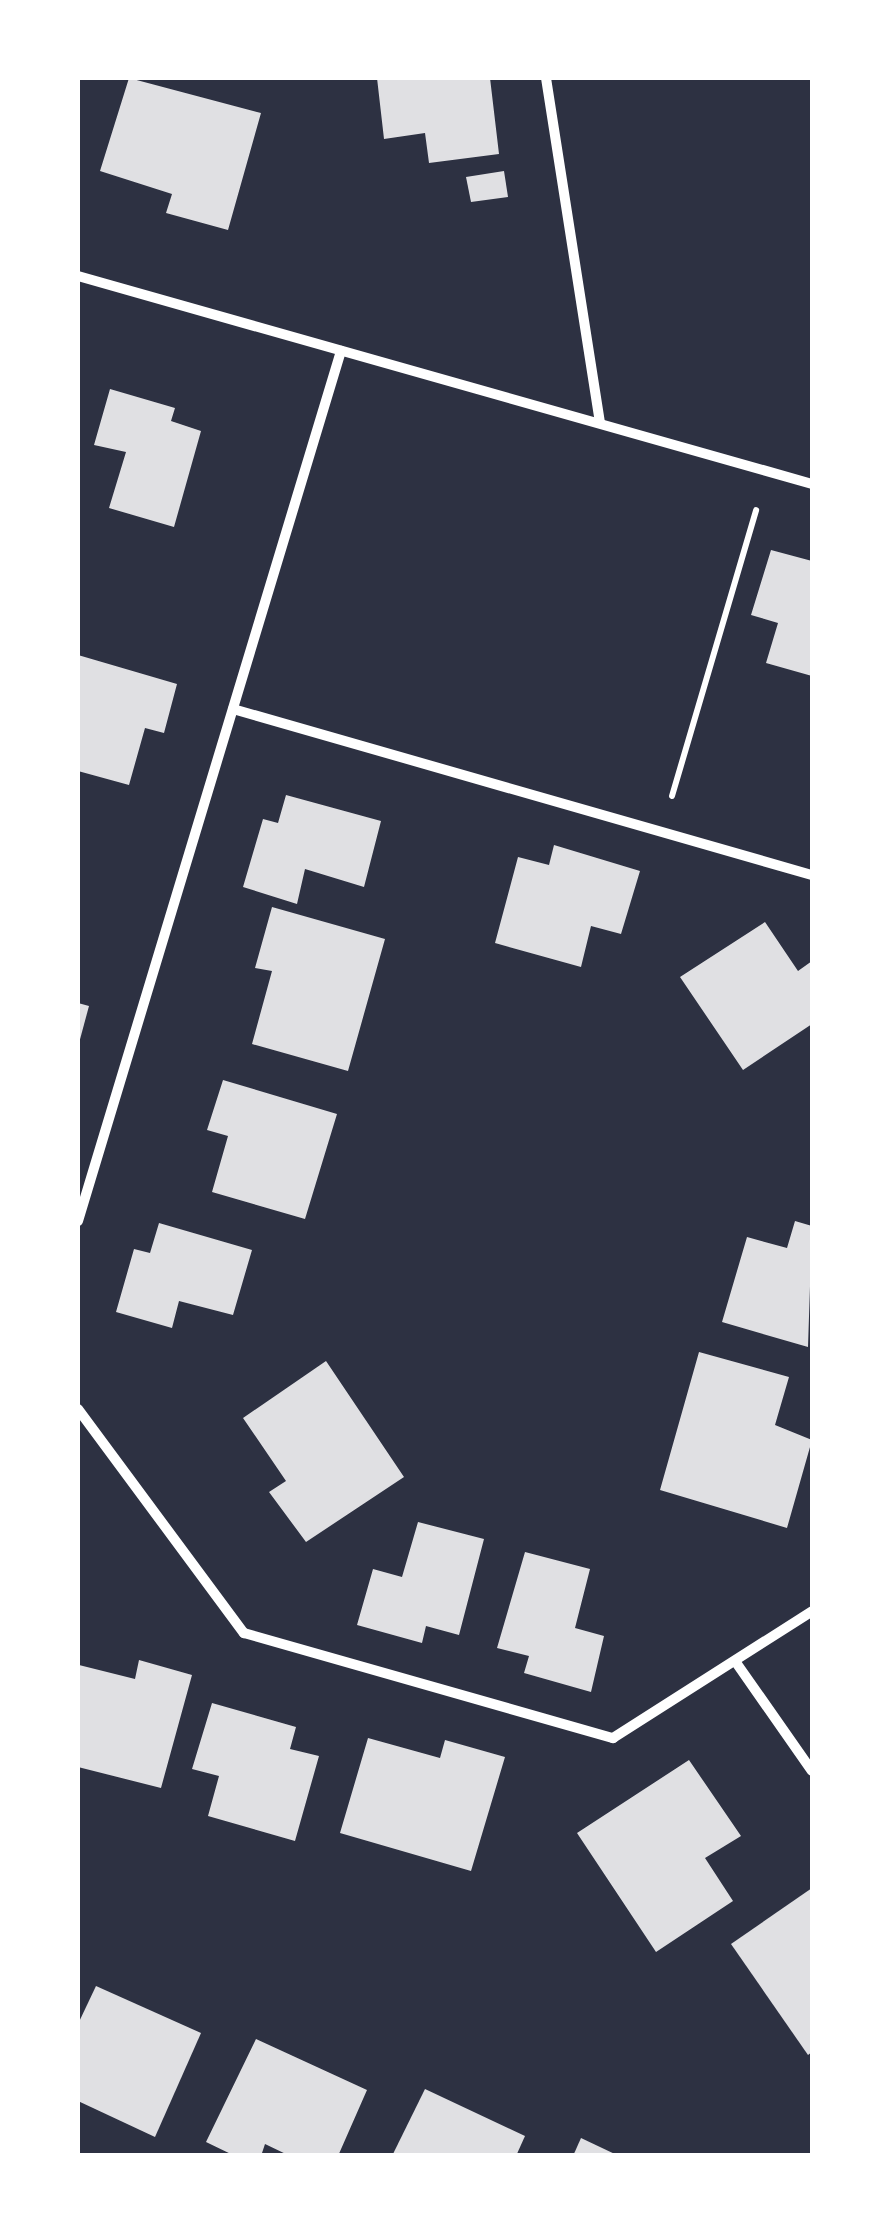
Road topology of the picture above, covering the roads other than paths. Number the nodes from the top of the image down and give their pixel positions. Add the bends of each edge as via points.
1 (546, 78) edge
2 (78, 276) edge
3 (342, 351) junction
4 (600, 422) junction
5 (812, 484) edge
6 (233, 709) junction
7 (812, 875) edge
8 (78, 1221) edge
9 (78, 1409) edge
10 (812, 1612) edge
11 (735, 1660) junction
12 (812, 1772) edge

1 - 4 street
2 - 3 street
3 - 4 street
3 - 6 street
4 - 5 street
6 - 7 street
6 - 8 street
9 - 11 street via 244,1634 613,1738
10 - 11 street
11 - 12 street

